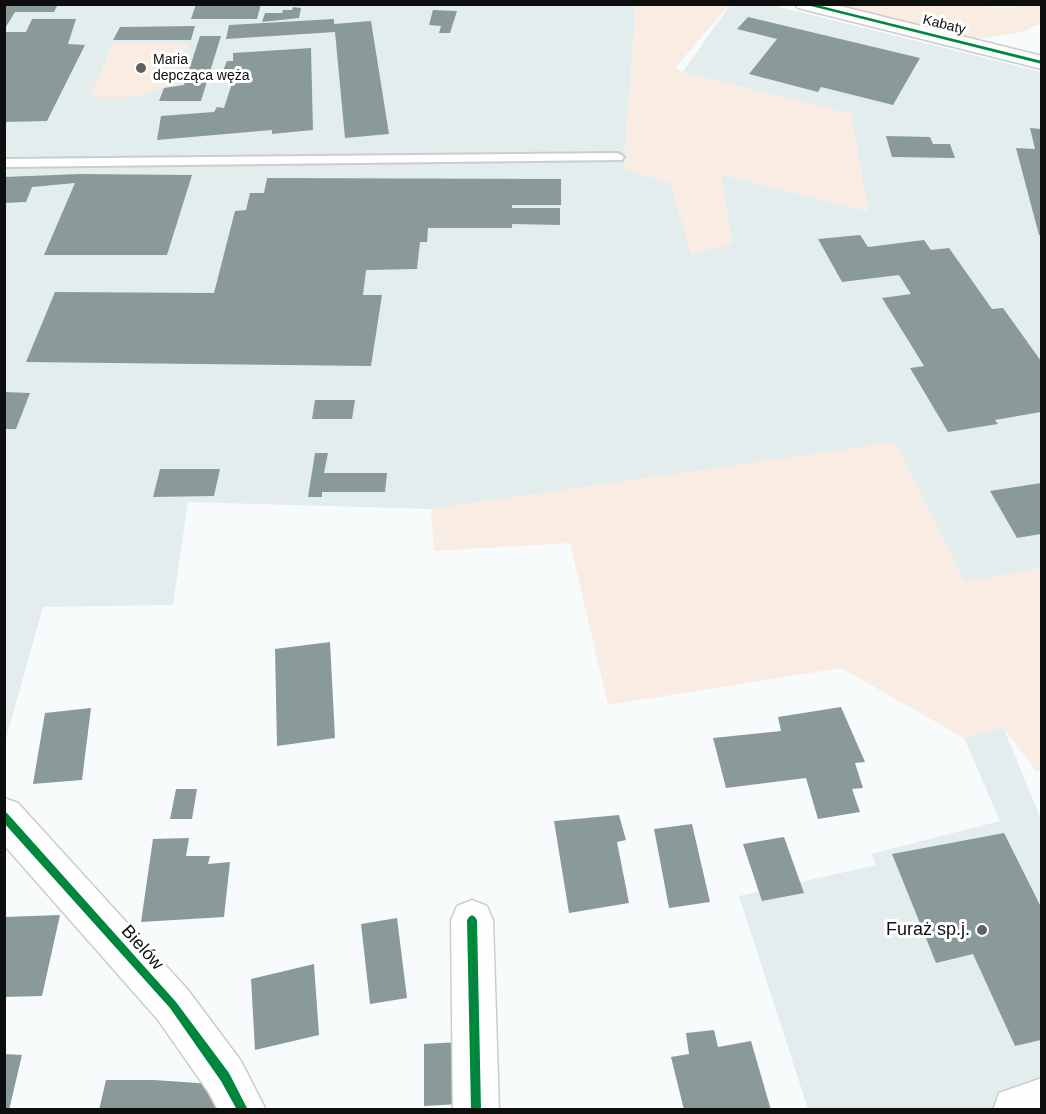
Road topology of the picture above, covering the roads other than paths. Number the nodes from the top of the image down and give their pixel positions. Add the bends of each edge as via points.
1 (805, 4) edge
2 (1041, 63) edge
3 (618, 157) dead end
4 (4, 163) edge
5 (4, 816) edge
6 (472, 920) dead end
7 (1041, 1100) edge
8 (1015, 1109) edge
9 (243, 1110) edge
10 (476, 1110) edge

1 - 2 street, Kabaty
3 - 4 lane
5 - 9 street, Bielów via 172,1005 225,1077
6 - 10 street
7 - 8 street

